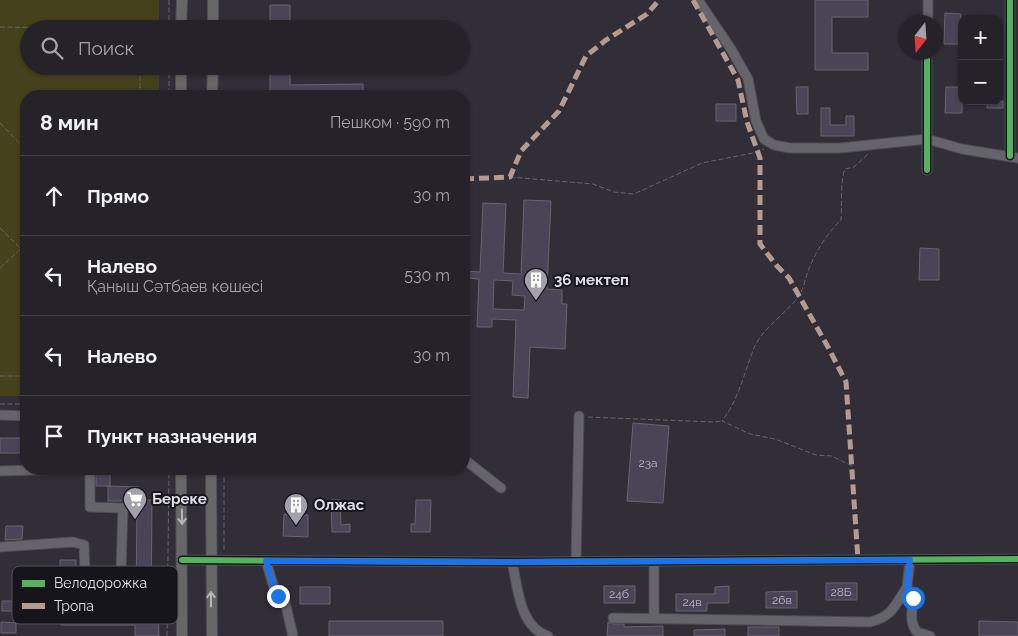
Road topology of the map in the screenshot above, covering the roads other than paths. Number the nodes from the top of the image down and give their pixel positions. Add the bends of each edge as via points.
1 (182, 0) edge
2 (213, 0) edge
3 (698, 0) edge
4 (928, 0) edge
5 (1010, 0) edge
6 (928, 15) edge
7 (181, 20) edge
8 (213, 20) edge
9 (928, 60) edge
10 (181, 75) edge
11 (213, 75) edge
12 (181, 90) edge
13 (212, 90) edge
14 (927, 140) junction
15 (1014, 157) edge
16 (927, 170) dead end
17 (0, 415) edge
18 (20, 416) edge
19 (579, 416) road end
20 (470, 463) edge
21 (20, 470) edge
22 (0, 471) edge
23 (90, 475) edge
24 (181, 475) edge
25 (211, 475) edge
26 (500, 488) dead end
27 (2, 545) edge
28 (1018, 559) edge
29 (182, 560) junction
30 (910, 560) junction
31 (266, 561) junction
32 (654, 561) junction
33 (211, 562) junction
34 (512, 562) junction
35 (576, 562) junction
36 (85, 566) edge
37 (121, 566) edge
38 (907, 587) junction
39 (613, 618) dead end
40 (654, 618) junction
41 (182, 636) edge
42 (212, 636) edge
43 (293, 636) edge
44 (548, 636) edge
45 (930, 636) edge

1 - 7 main road
2 - 8 main road
3 - 14 street via 748,79 756,121 764,139 790,148 840,148
4 - 6 street
5 - 15 street
9 - 14 street
10 - 12 main road
11 - 13 main road
14 - 15 street
14 - 16 street
17 - 18 street
19 - 35 street
20 - 26 street
21 - 22 street
23 - 37 street via 90,507 123,508
24 -> 29 main road
25 - 33 main road
27 - 36 street via 73,542 84,546
28 - 30 street
29 - 33 street
29 - 41 main road
30 - 32 street
30 - 38 street
31 - 33 street
31 - 34 street
31 - 43 street via 274,588 285,602
32 - 35 street
32 - 40 street
42 -> 33 main road
34 - 35 street
34 - 44 street via 525,616 530,625
38 - 40 street via 890,612 882,619 870,622
38 - 45 street via 912,594 913,627 917,632
39 - 40 street

